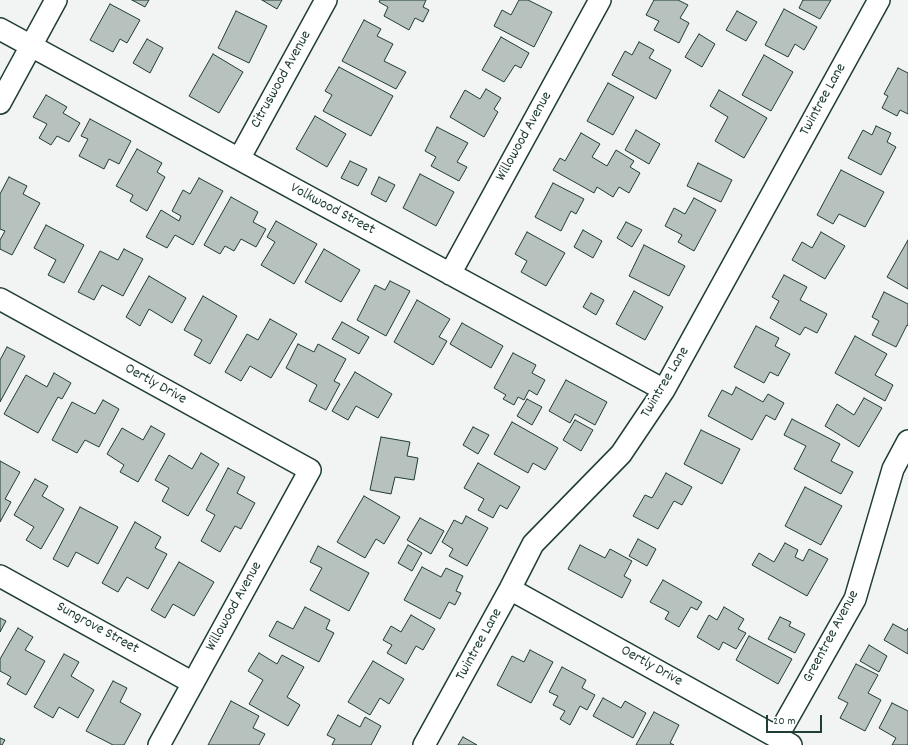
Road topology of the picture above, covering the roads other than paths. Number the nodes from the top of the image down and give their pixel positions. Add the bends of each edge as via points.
1 (56, 0) edge
2 (326, 0) edge
3 (600, 0) edge
4 (879, 0) edge
5 (0, 29) edge
6 (31, 46) junction
7 (0, 103) edge
8 (239, 160) junction
9 (450, 274) junction
10 (0, 299) edge
11 (664, 390) junction
12 (908, 442) edge
13 (310, 470) joint
14 (0, 576) edge
15 (510, 589) junction
16 (193, 683) junction
17 (784, 741) edge
18 (159, 745) edge
19 (424, 745) edge

1 - 6 street
2 - 8 street, Citruswood Avenue
3 - 9 street, Willowood Avenue
4 - 11 street, Twintree Lane
5 - 6 street, Volkwood Street
6 - 7 street
6 - 8 street, Volkwood Street
8 - 9 street, Volkwood Street
9 - 11 street, Volkwood Street
10 - 13 street, Oertly Drive
11 - 15 street, Twintree Lane via 621,454 533,544
12 - 17 street, Greentree Avenue via 893,469 855,599
13 - 16 street, Willowood Avenue
14 - 16 street, Sungrove Street
15 - 17 street, Oertly Drive
15 - 19 street, Twintree Lane
16 - 18 street, Willowood Avenue

